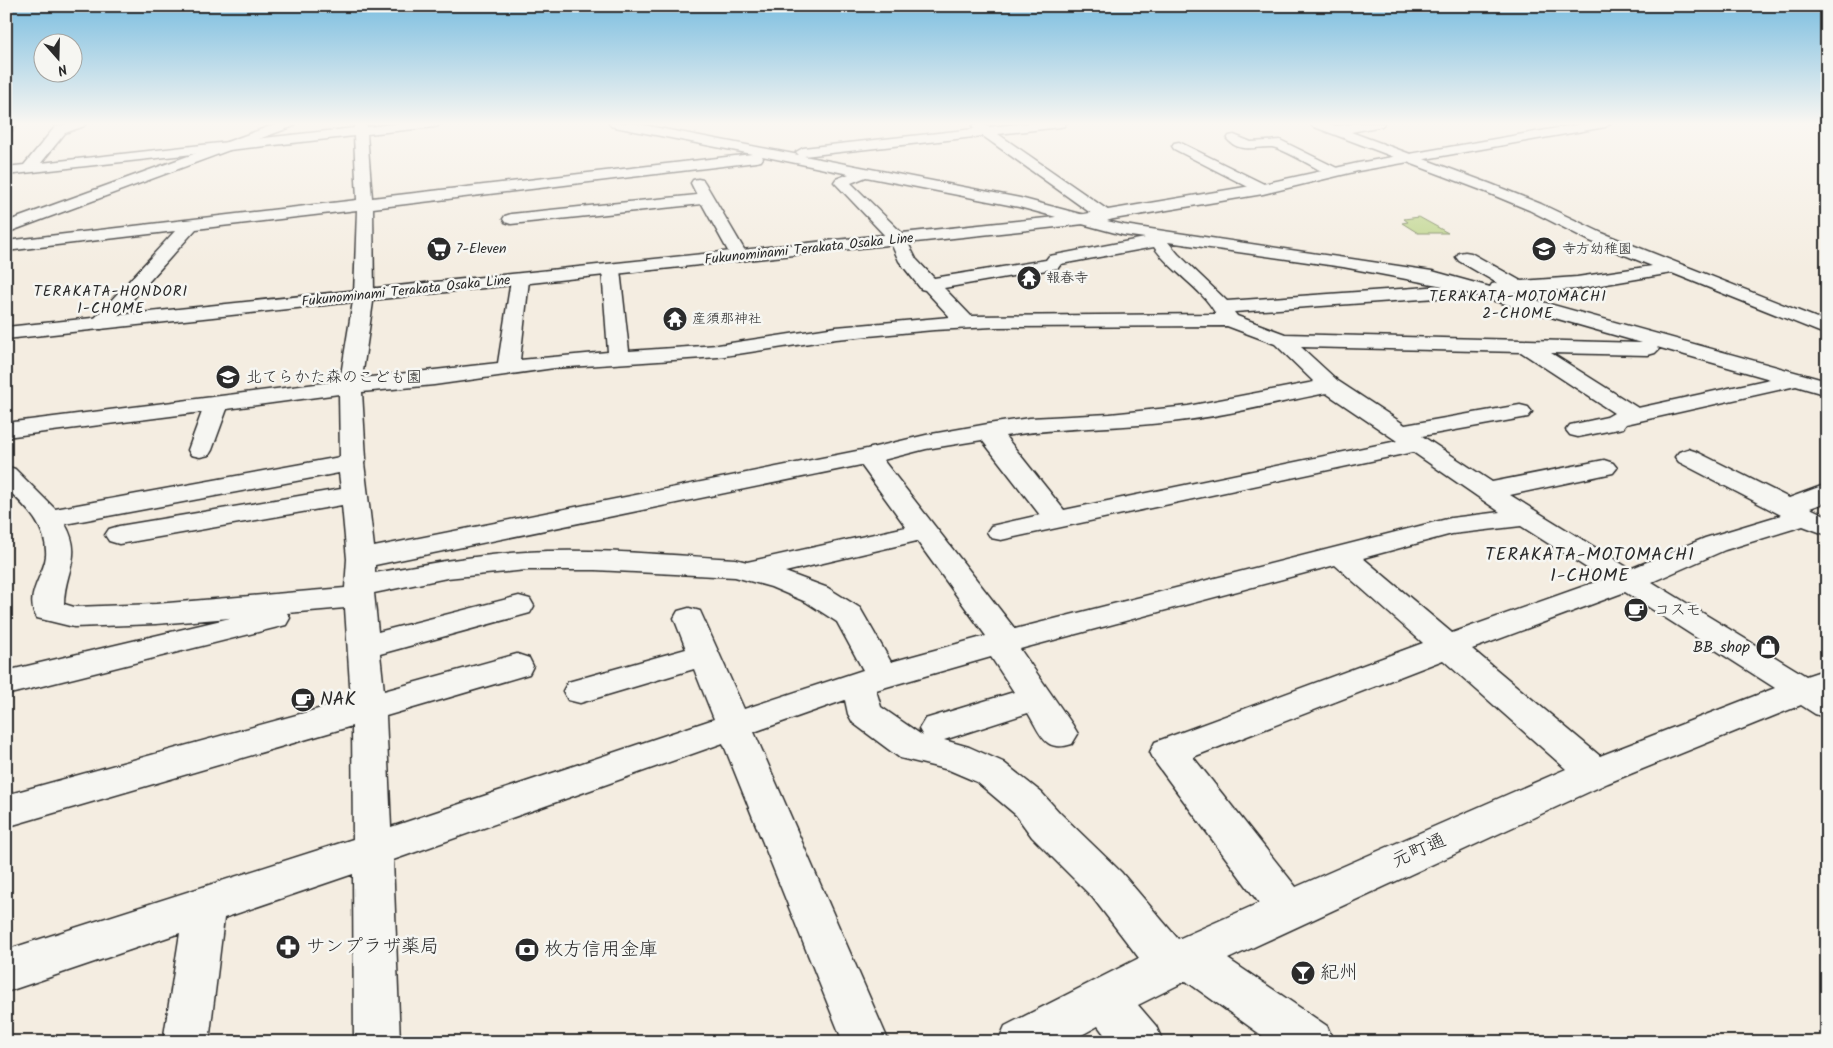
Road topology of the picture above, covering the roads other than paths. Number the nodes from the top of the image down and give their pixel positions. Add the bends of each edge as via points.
1 (132, 172) edge
2 (158, 172) edge
3 (363, 172) edge
4 (638, 172) edge
5 (691, 172) edge
6 (866, 172) joint
7 (1042, 172) edge
8 (1230, 172) edge
9 (1334, 172) edge
10 (1444, 172) edge
11 (1263, 189) junction
12 (706, 198) junction
13 (365, 204) junction
14 (1106, 216) junction
15 (6, 218) edge
16 (511, 219) dead end
17 (1084, 219) junction
18 (190, 225) junction
19 (6, 228) edge
20 (1156, 238) junction
21 (898, 239) junction
22 (6, 246) edge
23 (739, 256) junction
24 (1465, 257) dead end
25 (1672, 268) junction
26 (611, 270) junction
27 (520, 280) junction
28 (928, 284) junction
29 (1518, 287) junction
30 (1478, 289) junction
31 (364, 295) junction
32 (1226, 313) junction
33 (101, 323) junction
34 (966, 323) junction
35 (1827, 329) edge
36 (6, 333) edge
37 (1282, 340) junction
38 (1526, 346) junction
39 (1685, 350) junction
40 (619, 357) junction
41 (508, 368) junction
42 (1795, 380) junction
43 (350, 386) junction
44 (1330, 386) junction
45 (1827, 388) edge
46 (217, 403) junction
47 (1520, 412) dead end
48 (1635, 416) junction
49 (6, 430) edge
50 (1578, 430) dead end
51 (988, 432) junction
52 (1409, 439) junction
53 (200, 450) dead end
54 (867, 456) junction
55 (1688, 457) dead end
56 (351, 462) junction
57 (1604, 468) dead end
58 (6, 474) edge
59 (1488, 492) junction
60 (1827, 492) edge
61 (354, 495) junction
62 (29, 506) edge
63 (1526, 517) junction
64 (1807, 517) edge
65 (1057, 520) junction
66 (924, 531) junction
67 (1001, 532) dead end
68 (119, 536) dead end
69 (1340, 554) junction
70 (748, 571) junction
71 (1630, 580) junction
72 (360, 581) junction
73 (519, 606) dead end
74 (689, 618) dead end
75 (1003, 643) junction
76 (1448, 646) junction
77 (364, 647) junction
78 (704, 655) junction
79 (517, 666) dead end
80 (870, 680) junction
81 (6, 683) edge
82 (580, 691) dead end
83 (1820, 692) edge
84 (1036, 698) junction
85 (369, 707) junction
86 (733, 726) junction
87 (937, 729) dead end
88 (1060, 734) dead end
89 (1595, 773) junction
90 (6, 811) edge
91 (373, 850) junction
92 (204, 905) junction
93 (1289, 910) junction
94 (1180, 960) junction
95 (6, 971) edge
96 (1104, 999) junction
97 (186, 1042) edge
98 (377, 1042) edge
99 (866, 1042) edge
100 (1021, 1042) edge
101 (1140, 1042) edge
102 (1311, 1042) edge

1 - 15 main road
2 - 19 main road
3 - 13 main road
4 - 13 main road
5 - 12 main road
6 - 17 main road
6 - 21 main road via 841,182
7 - 14 main road
8 - 11 main road
9 - 11 main road, Fukunominami Terakata Osaka Line
10 - 25 main road via 1535,207 1596,237
11 - 14 main road, Fukunominami Terakata Osaka Line
12 - 16 main road
12 - 23 main road
13 - 18 main road via 268,209
13 - 31 main road
14 - 17 main road, Fukunominami Terakata Osaka Line
17 - 20 main road
17 - 21 main road, Fukunominami Terakata Osaka Line
18 - 22 main road
18 - 33 main road
20 - 28 main road via 1055,260 1052,264
20 - 30 main road via 1343,262 1432,277
20 - 32 main road via 1175,264
21 - 23 main road, Fukunominami Terakata Osaka Line
21 - 28 main road via 908,261
23 - 26 main road, Fukunominami Terakata Osaka Line
24 - 29 main road
25 - 29 main road via 1576,283
25 - 35 main road
26 - 27 main road, Fukunominami Terakata Osaka Line
26 - 40 main road
27 - 31 main road, Fukunominami Terakata Osaka Line
27 - 41 main road
28 - 34 main road
29 - 30 main road
30 - 32 main road
30 - 39 main road
31 - 33 main road, Fukunominami Terakata Osaka Line
31 - 43 main road
32 - 34 main road
32 - 37 main road
33 - 36 main road, Fukunominami Terakata Osaka Line
34 - 40 main road via 836,333 718,351
37 - 38 main road
37 - 44 main road
38 - 39 main road
38 - 48 main road
39 - 42 main road
40 - 41 main road
41 - 43 main road
42 - 45 main road
42 - 48 main road
43 - 46 main road
43 - 56 main road
44 - 51 main road via 1188,413 1030,425
44 - 52 main road
46 - 49 main road
46 - 53 main road
47 - 52 main road
48 - 50 main road
51 - 54 main road
51 - 65 main road
52 - 59 main road
52 - 65 main road
54 - 66 main road
54 - 72 main road
55 - 64 main road
56 - 61 main road
56 - 62 main road
57 - 59 main road
58 - 62 main road
59 - 63 main road
60 - 64 main road
61 - 68 main road
61 - 72 main road
62 - 72 main road via 57,537 60,556 50,585 48,611 74,617 156,614
63 - 69 main road via 1451,526
63 - 71 main road
64 - 71 main road via 1715,544
65 - 67 main road
66 - 70 main road
66 - 75 main road
69 - 75 main road
69 - 76 main road
70 - 72 main road via 660,564 526,561
70 - 80 main road via 817,595 849,614
71 - 76 main road
71 - 83 main road
72 - 77 main road
72 - 81 main road
73 - 77 main road
74 - 78 main road
75 - 80 main road
75 - 84 main road
76 - 89 main road
76 - 93 main road via 1168,752
77 - 85 main road
78 - 82 main road
78 - 86 main road
79 - 85 main road
80 - 86 main road
80 - 94 main road via 865,714 913,748 956,757 990,772 1029,804
83 - 89 main road, 元町通
84 - 87 main road
84 - 88 main road
85 - 90 main road
85 - 91 main road
86 - 91 main road
86 - 99 main road
89 - 93 main road, 元町通
91 - 92 main road
91 - 98 main road
92 - 95 main road
92 - 97 main road
93 - 94 main road, 元町通
94 - 96 main road, 元町通
94 - 102 main road
96 - 100 main road, 元町通
96 - 101 main road

